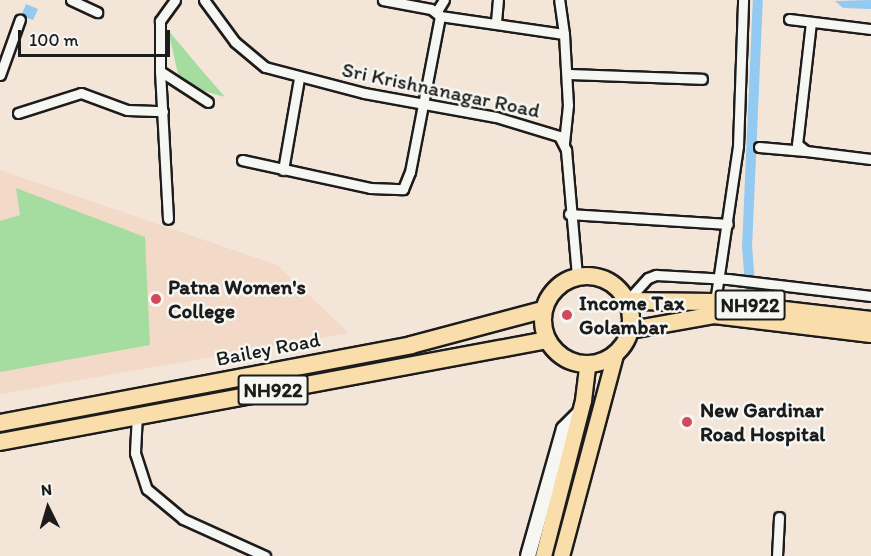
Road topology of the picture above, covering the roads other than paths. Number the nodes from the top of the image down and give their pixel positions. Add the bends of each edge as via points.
1 (175, 0) edge
2 (204, 0) edge
3 (383, 0) edge
4 (444, 0) edge
5 (498, 0) edge
6 (559, 0) edge
7 (743, 0) edge
8 (75, 1) edge
9 (97, 12) dead end
10 (439, 13) junction
11 (20, 18) dead end
12 (789, 19) dead end
13 (495, 22) junction
14 (811, 22) junction
15 (871, 29) edge
16 (564, 34) junction
17 (3, 56) edge
18 (160, 71) junction
19 (567, 74) junction
20 (0, 75) edge
21 (299, 78) junction
22 (702, 79) dead end
23 (208, 102) dead end
24 (420, 104) junction
25 (163, 111) junction
26 (18, 113) dead end
27 (564, 144) junction
28 (759, 147) dead end
29 (806, 151) junction
30 (871, 159) edge
31 (242, 160) dead end
32 (283, 170) junction
33 (569, 214) junction
34 (168, 219) dead end
35 (728, 224) junction
36 (577, 277) junction
37 (724, 279) junction
38 (871, 296) edge
39 (627, 301) junction
40 (715, 302) junction
41 (543, 310) junction
42 (871, 320) edge
43 (631, 330) junction
44 (871, 334) edge
45 (547, 340) junction
46 (615, 355) junction
47 (587, 365) junction
48 (580, 413) junction
49 (137, 414) junction
50 (0, 423) edge
51 (0, 442) edge
52 (779, 517) dead end
53 (263, 556) edge
54 (528, 556) edge
55 (543, 556) edge
56 (561, 556) edge
57 (777, 556) edge

1 - 18 street via 160,21
2 - 21 street, Sri Krishnanagar Road via 250,58
3 - 10 street
4 - 10 street
5 - 13 street
6 - 16 street
7 - 35 street via 738,146
8 - 9 street
10 - 13 street
10 - 24 street
11 - 17 street
12 - 14 street
13 - 16 street
14 - 15 street
14 - 29 street via 796,133 797,144
16 - 19 street
17 - 20 street
18 - 23 street
18 - 25 street
19 - 22 street
19 - 27 street
21 - 24 street, Sri Krishnanagar Road
21 - 32 street
24 - 27 street, Sri Krishnanagar Road via 511,120 554,133
24 - 32 street via 410,172 403,189 389,192
25 - 26 street via 127,110 81,93
25 - 34 street
27 - 33 street
28 - 29 street
29 - 30 street
31 - 32 street
33 - 35 street
33 - 36 street
35 - 37 street
36 - 39 highway via 606,280
36 - 41 highway via 552,293
37 - 38 street
37 - 39 street via 657,275 648,278
37 - 40 street
39 - 40 highway, NH922
39 - 43 highway
40 - 42 highway, NH922
41 - 45 highway
41 - 50 highway, Bailey Road / NH922 via 411,345
43 - 44 highway, NH922 via 714,315
43 - 46 highway
45 - 47 highway via 559,355
45 - 49 highway, NH922
46 - 47 highway
46 - 56 main road
47 - 48 main road
48 - 54 street via 564,429
48 - 55 main road
49 - 51 highway, NH922
49 - 53 street via 135,453 147,489 183,519
52 - 57 street

